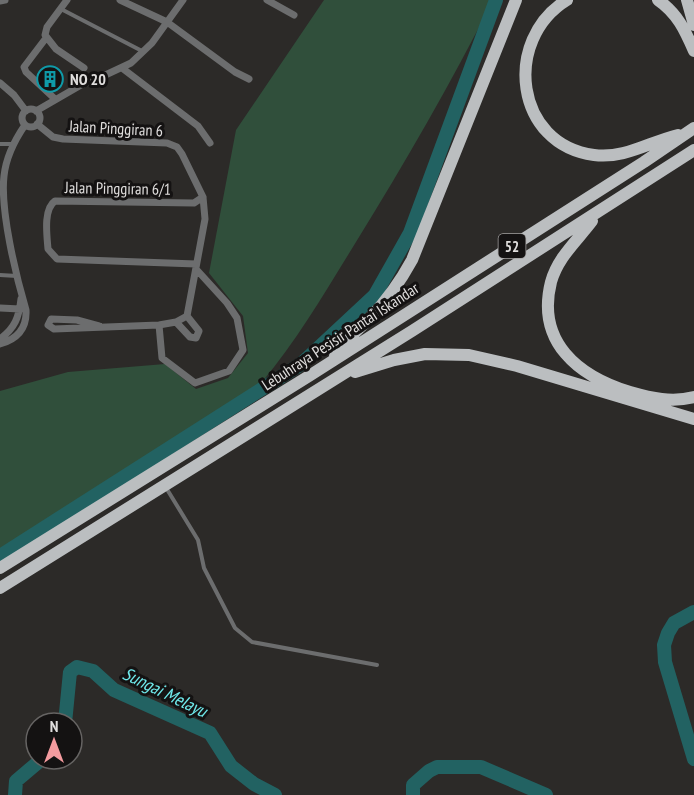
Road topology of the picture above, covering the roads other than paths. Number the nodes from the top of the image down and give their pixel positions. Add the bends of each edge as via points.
1 (5, 0) edge
2 (67, 0) edge
3 (120, 0) edge
4 (183, 0) edge
5 (267, 0) edge
6 (516, 0) edge
7 (567, 0) edge
8 (658, 0) edge
9 (687, 0) edge
10 (0, 1) edge
11 (61, 8) junction
12 (294, 15) dead end
13 (167, 22) junction
14 (694, 25) edge
15 (46, 38) junction
16 (694, 51) edge
17 (143, 52) junction
18 (84, 68) dead end
19 (122, 68) junction
20 (249, 80) dead end
21 (0, 83) edge
22 (55, 99) junction
23 (26, 111) junction
24 (36, 111) junction
25 (37, 124) junction
26 (25, 125) junction
27 (692, 129) edge
28 (210, 143) dead end
29 (0, 144) edge
30 (12, 144) junction
31 (694, 150) edge
32 (2, 175) edge
33 (202, 197) junction
34 (3, 209) edge
35 (600, 211) junction
36 (0, 242) edge
37 (11, 242) junction
38 (196, 266) junction
39 (0, 276) edge
40 (18, 276) junction
41 (21, 293) junction
42 (0, 308) edge
43 (20, 309) junction
44 (188, 315) junction
45 (176, 322) junction
46 (159, 325) junction
47 (99, 326) junction
48 (0, 339) edge
49 (0, 344) edge
50 (331, 362) junction
51 (339, 376) junction
52 (694, 397) edge
53 (694, 419) edge
54 (165, 486) junction
55 (0, 568) edge
56 (0, 588) edge
57 (377, 665) dead end

1 - 10 street
2 - 11 street
3 - 13 street
4 - 13 street
5 - 12 street
6 - 50 highway via 412,260 388,297
7 - 27 highway via 540,24 525,63 527,94 547,130 574,149 606,156 630,153
8 - 16 highway via 680,22
9 - 14 highway
11 - 15 street via 47,27
11 - 17 lane
13 - 17 street
13 - 20 street
15 - 18 street
15 - 22 street via 24,67
17 - 19 street
19 - 22 street
19 - 28 street via 198,126
21 - 23 street
22 - 24 street
23 - 24 street
23 - 26 street via 22,118
24 - 25 street via 40,118
25 - 26 street
25 - 33 street, Jalan Pinggiran 6 via 63,140 173,145 182,154
26 - 30 street
27 - 50 highway, Lebuhraya Pesisir Pantai Iskandar / 52
29 - 30 lane
30 - 32 street
31 - 35 highway, Lebuhraya Pesisir Pantai Iskandar / 52
32 - 34 street
33 - 38 street, Jalan Pinggiran 6 via 205,219
33 - 38 street, Jalan Pinggiran 6/1 via 194,203 56,201 48,211 48,249 57,259
34 - 37 street
35 - 51 highway, Lebuhraya Pesisir Pantai Iskandar / 52
35 - 52 highway via 566,252 553,276 549,307 557,342 572,362 606,384 656,398
36 - 37 street
37 - 40 street
38 - 44 street, Jalan Pinggiran 6
38 - 46 street via 237,318 243,350 229,370 195,383 162,358
39 - 40 lane
40 - 41 street
41 - 43 street
41 - 49 street via 27,319 23,330
42 - 43 street
43 - 48 street via 11,331
44 - 45 street
44 - 45 street via 199,331 196,338 190,338
45 - 46 street
46 - 47 street
47 - 47 street via 54,329 48,325 51,320 77,320
50 - 55 highway, Lebuhraya Pesisir Pantai Iskandar / 52
51 - 53 highway via 409,357 469,355
51 - 54 highway, Lebuhraya Pesisir Pantai Iskandar / 52
54 - 56 highway, Lebuhraya Pesisir Pantai Iskandar / 52
54 - 57 lane via 198,540 204,568 243,637 252,642

